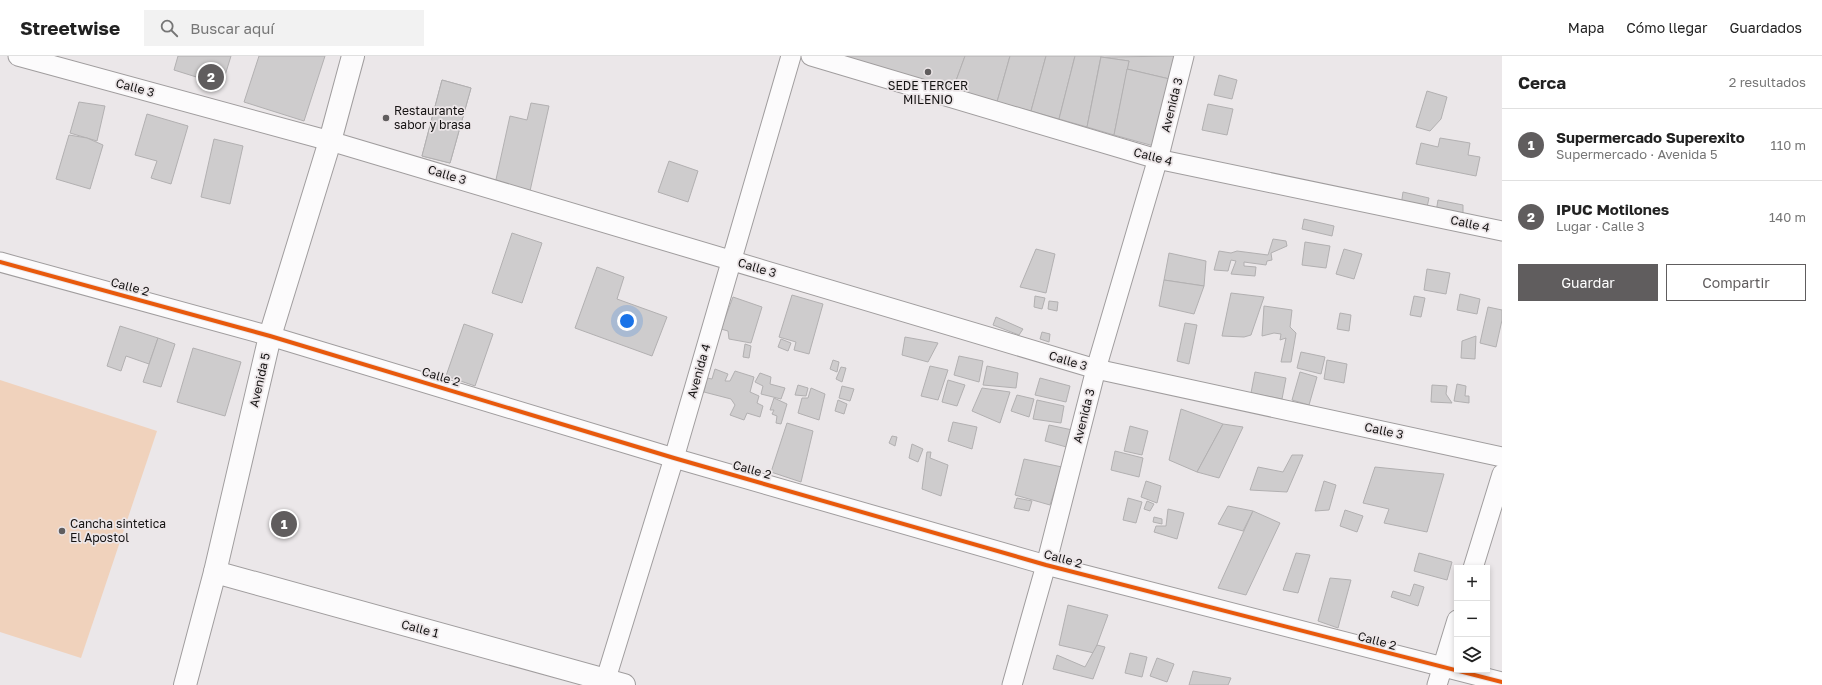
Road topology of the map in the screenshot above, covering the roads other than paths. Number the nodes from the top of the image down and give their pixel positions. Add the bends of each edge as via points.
1 (18, 56) edge
2 (353, 56) edge
3 (791, 56) edge
4 (810, 56) edge
5 (1184, 56) edge
6 (330, 141) junction
7 (1157, 159) junction
8 (1502, 231) edge
9 (732, 260) junction
10 (0, 262) edge
11 (270, 336) junction
12 (1096, 369) junction
13 (1502, 457) edge
14 (674, 458) junction
15 (1502, 474) edge
16 (1046, 565) junction
17 (1474, 565) edge
18 (215, 572) junction
19 (1454, 630) edge
20 (1440, 676) edge
21 (1502, 682) edge
22 (611, 683) edge
23 (185, 685) edge
24 (1012, 685) edge

1 - 6 street, Calle 3
2 - 6 street, Avenida 5
3 - 9 street, Avenida 4
4 - 7 street, Calle 4
5 - 7 street, Avenida 3
6 - 9 street, Calle 3
6 - 11 street, Avenida 5
7 - 8 street, Calle 4
7 - 12 street, Avenida 3
9 - 12 street, Calle 3
9 - 14 street, Avenida 4
10 - 11 street, Calle 2
11 - 14 street, Calle 2
11 - 18 street, Avenida 5
12 - 13 street, Calle 3
12 - 16 street, Avenida 3
14 - 16 street, Calle 2
14 - 22 street, Avenida 4
15 - 17 street
16 - 20 street, Calle 2
16 - 24 street, Avenida 3
18 - 22 street, Calle 1
18 - 23 street, Avenida 5
19 - 20 street
20 - 21 street, Calle 2

